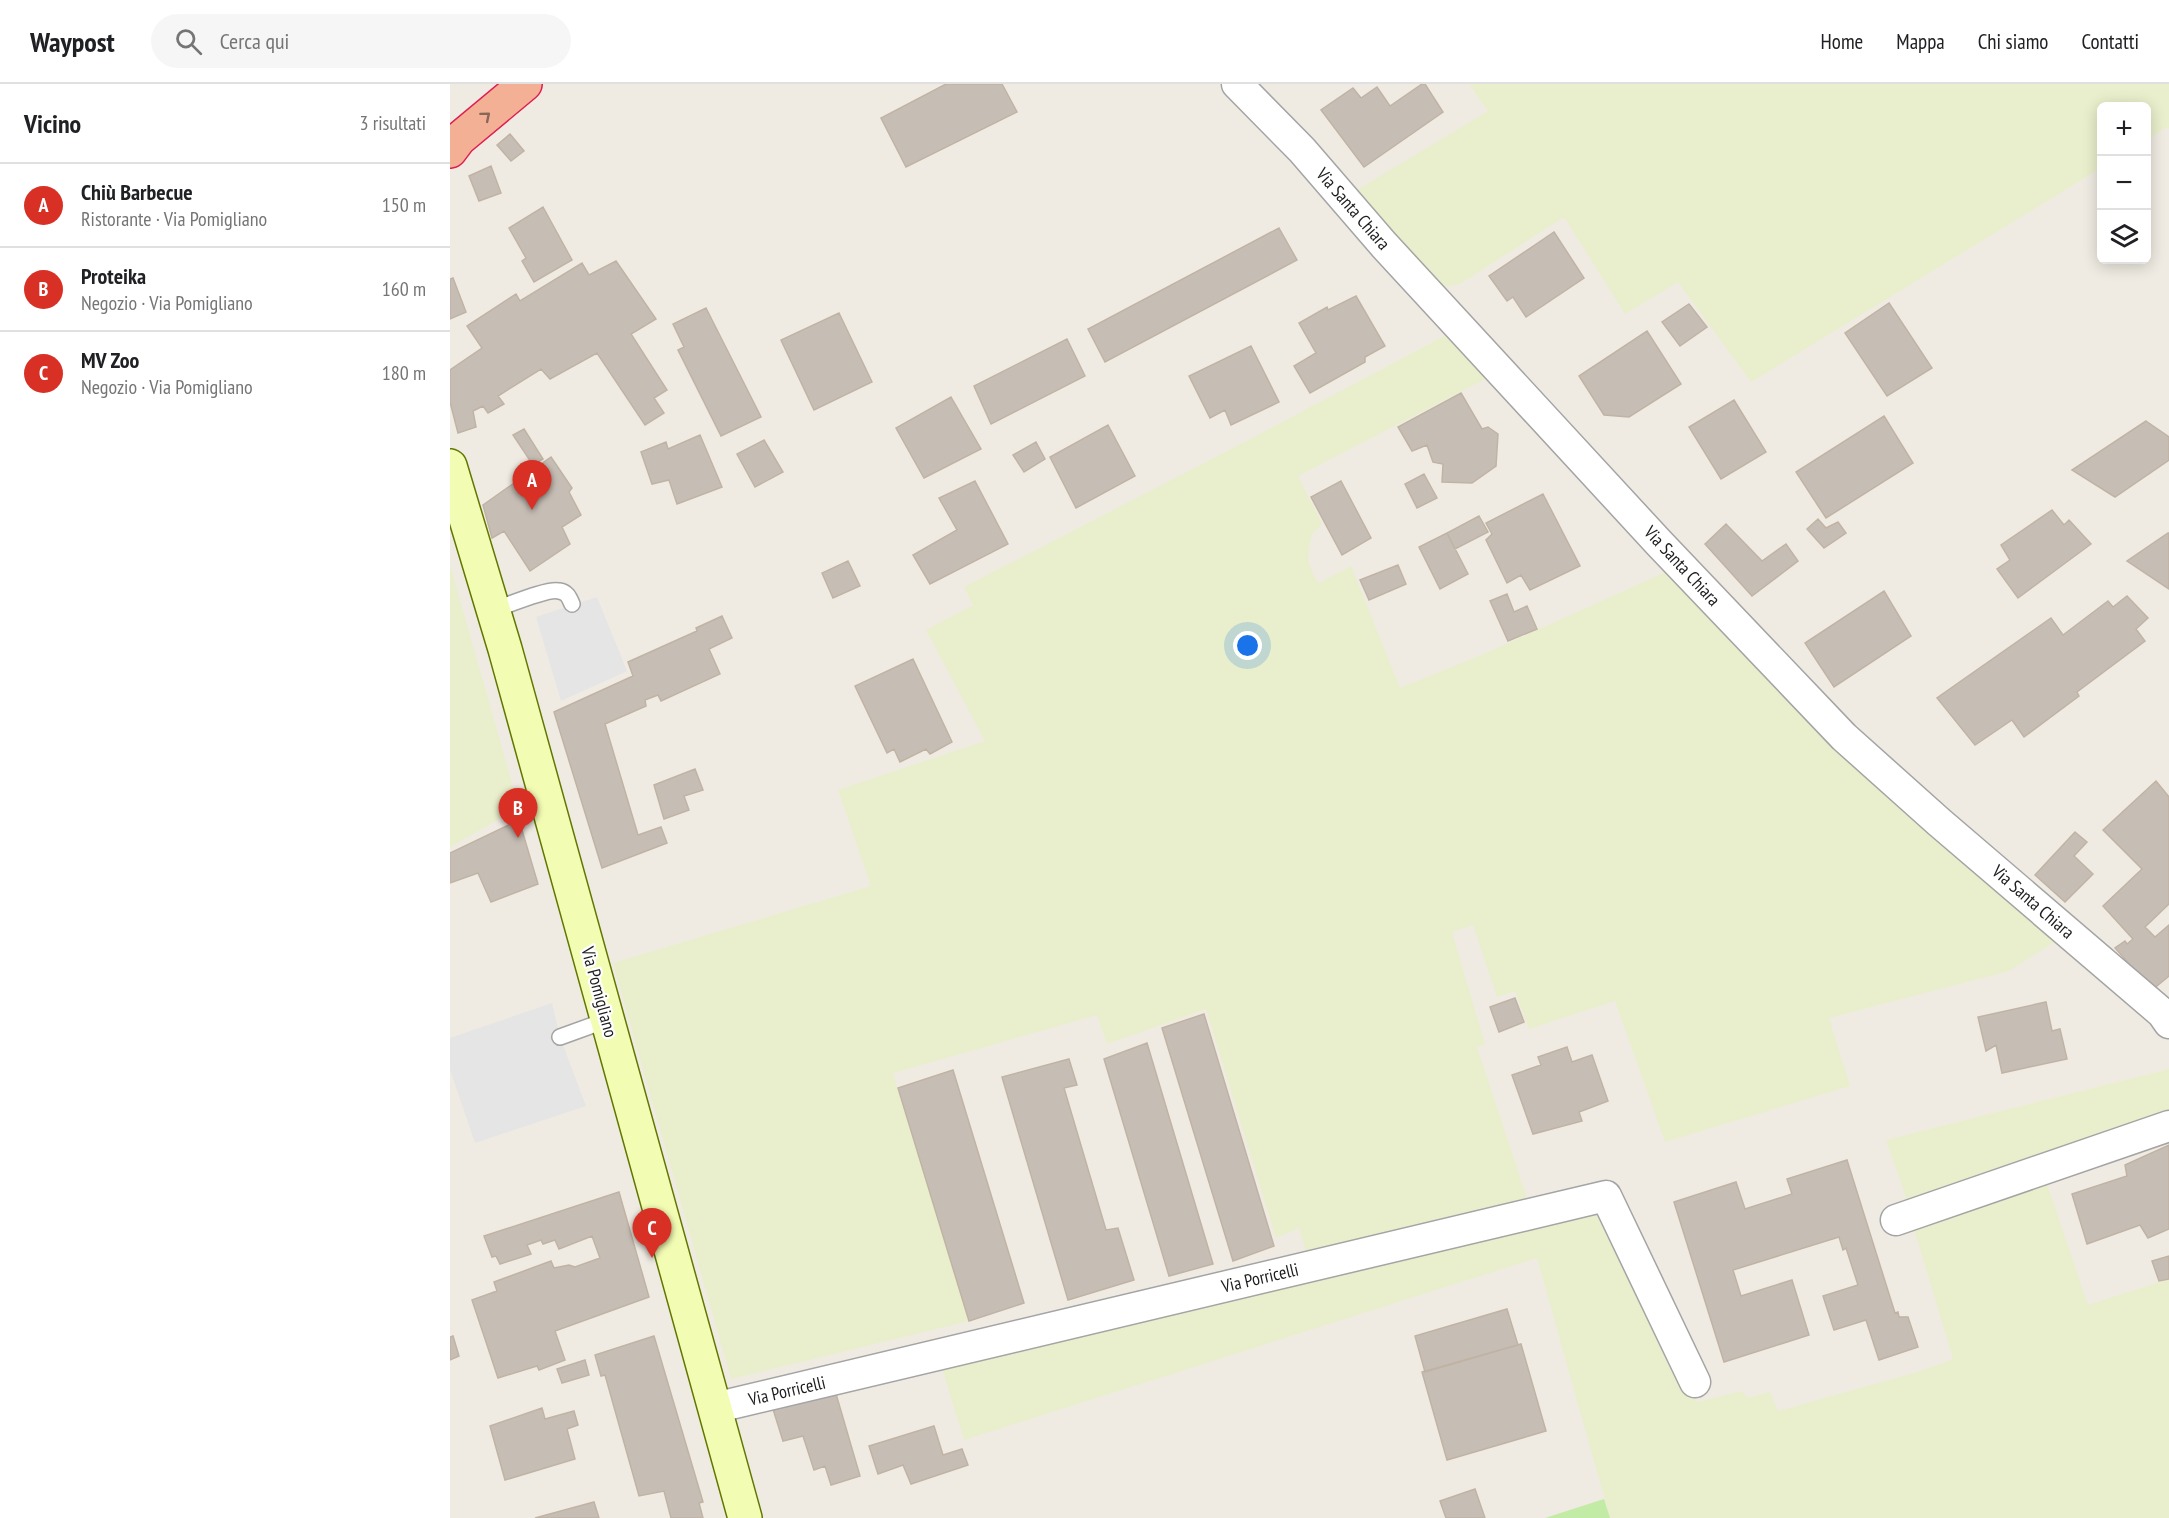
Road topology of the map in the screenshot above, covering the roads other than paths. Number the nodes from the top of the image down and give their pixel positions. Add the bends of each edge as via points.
1 (525, 84) edge
2 (1237, 84) edge
3 (450, 151) edge
4 (450, 466) edge
5 (572, 604) dead end
6 (493, 610) junction
7 (2167, 1015) edge
8 (607, 1020) junction
9 (560, 1037) dead end
10 (2169, 1126) edge
11 (1896, 1220) dead end
12 (1695, 1382) dead end
13 (714, 1408) junction
14 (745, 1518) edge

3 -> 1 highway
2 - 7 street, Via Santa Chiara via 1302,150 1384,245 1659,543 1844,736
4 - 6 main road, Via Pomigliano
5 - 6 lane via 560,591 549,591
6 - 8 main road, Via Pomigliano
8 - 9 lane
8 - 13 main road, Via Pomigliano
10 - 11 street
12 - 13 street, Via Porricelli via 1605,1196
13 - 14 main road, Via Pomigliano

